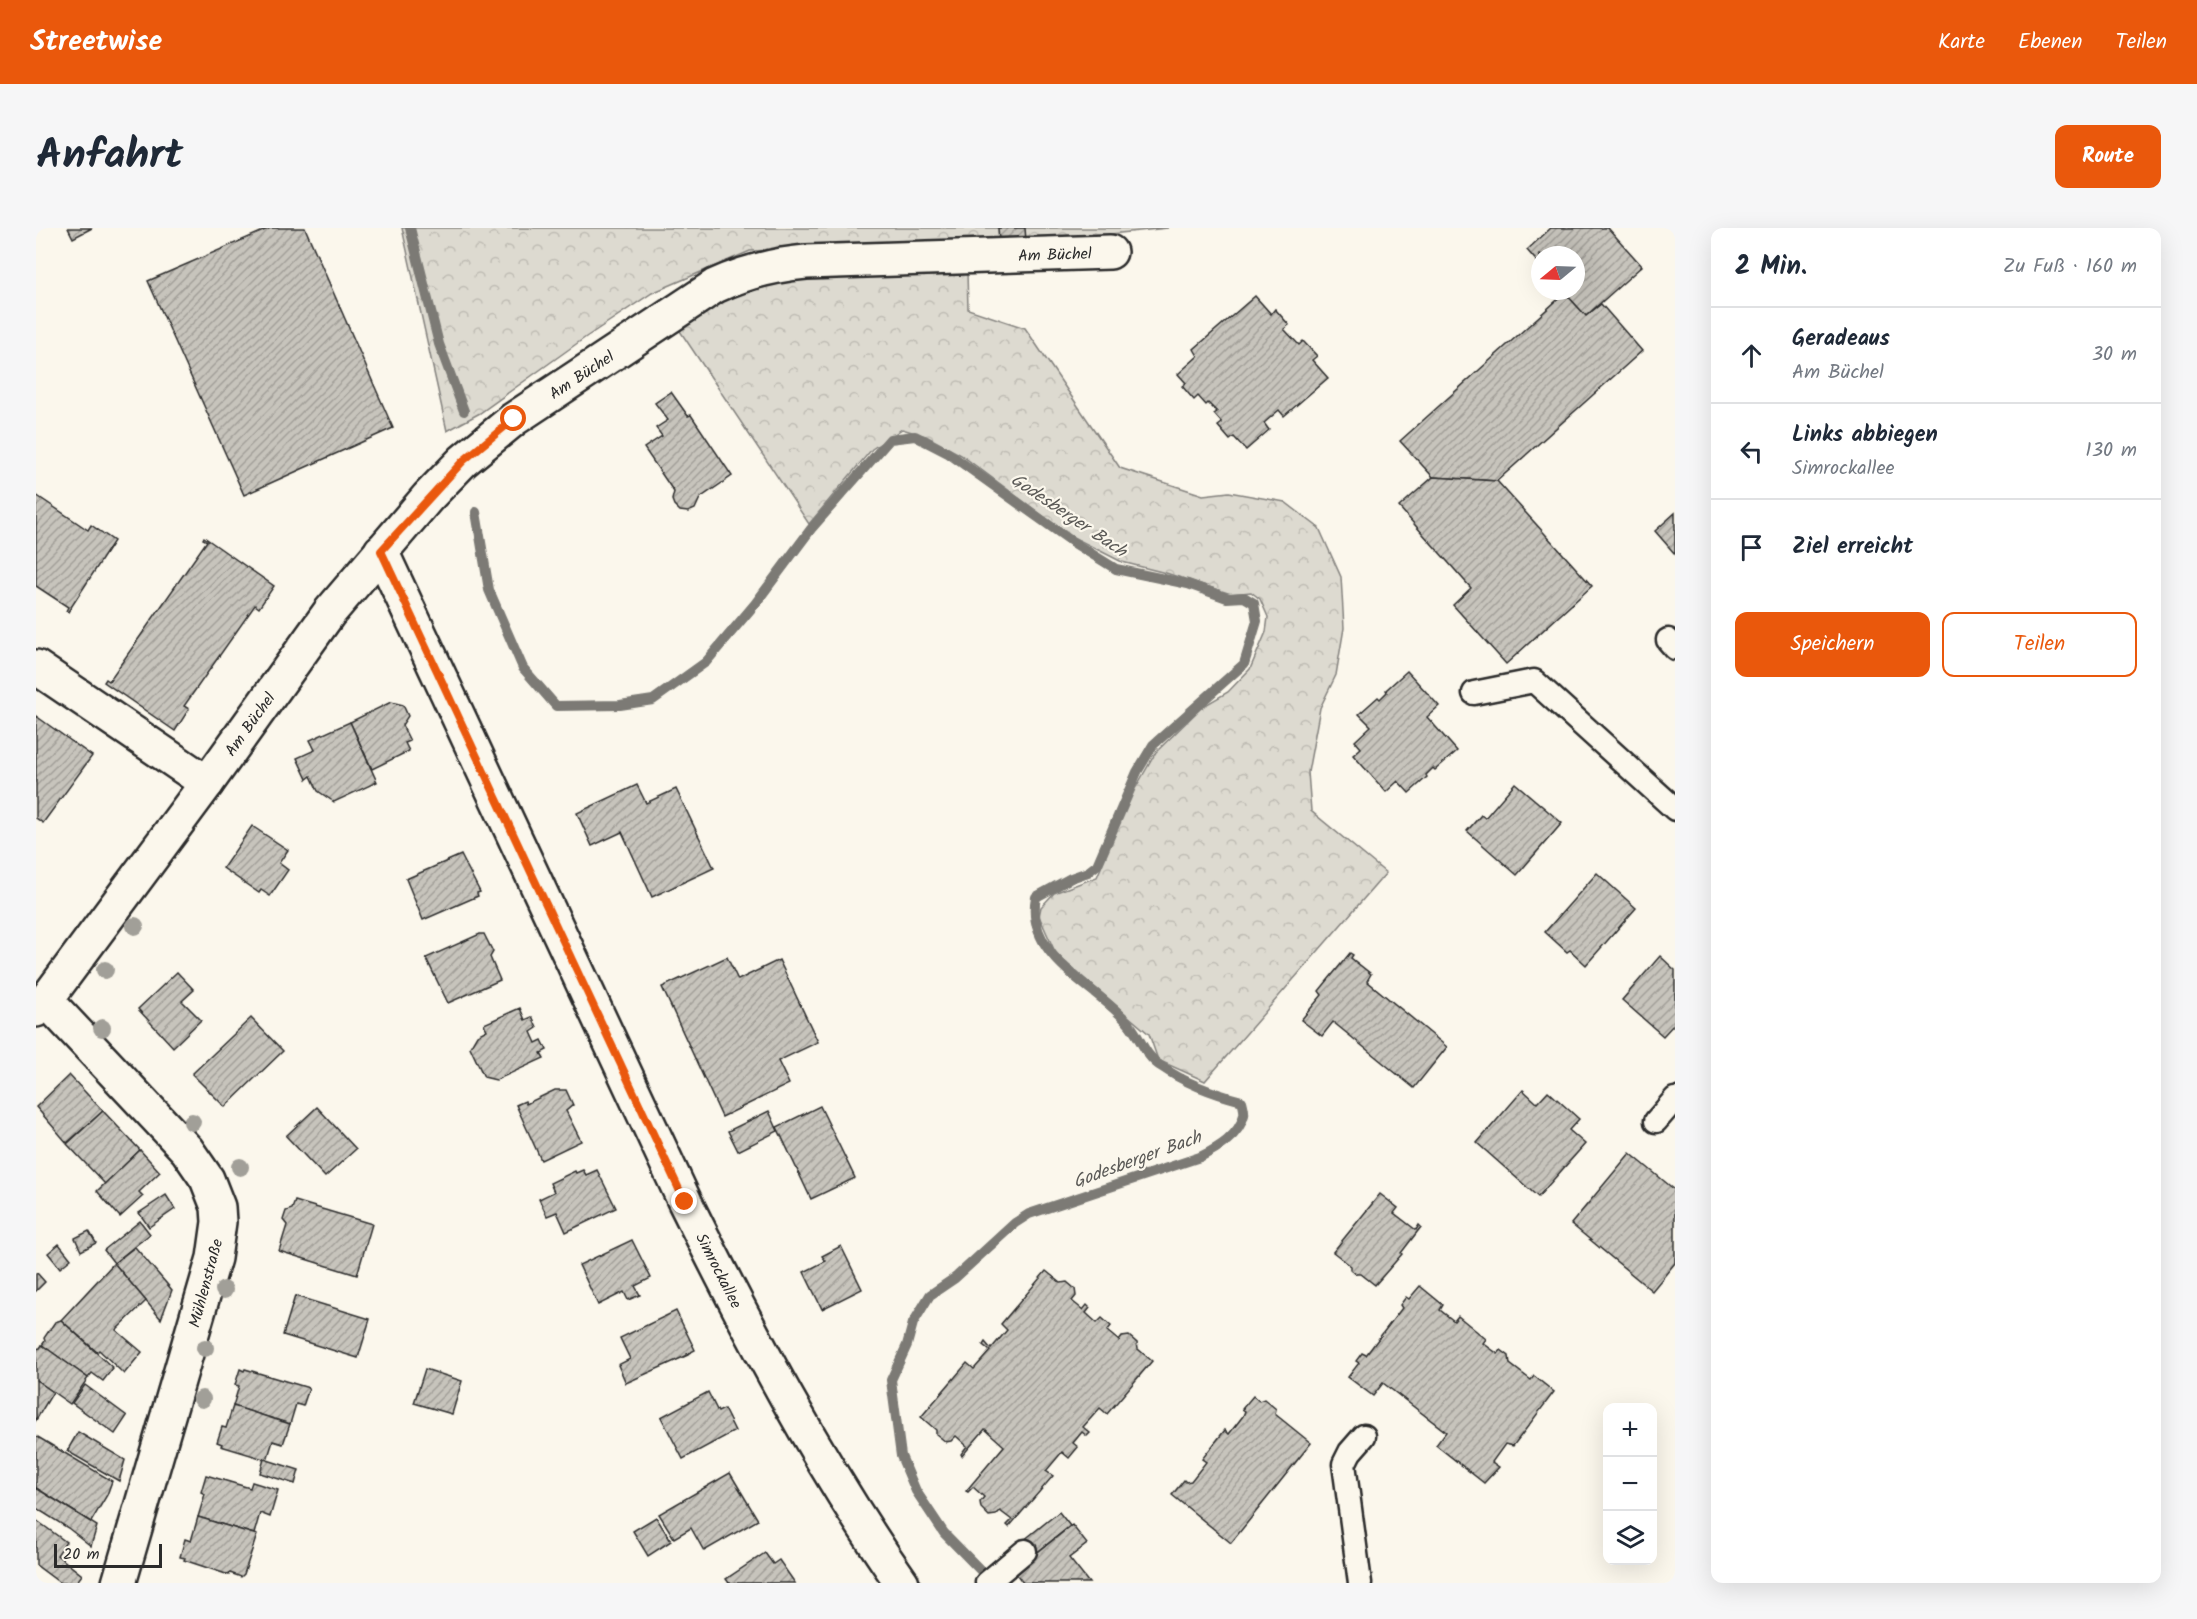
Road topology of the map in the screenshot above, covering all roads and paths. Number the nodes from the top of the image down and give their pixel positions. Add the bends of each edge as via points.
1 (1110, 252) dead end
2 (381, 551) junction
3 (36, 667) edge
4 (1474, 693) dead end
5 (207, 783) junction
6 (1675, 809) edge
7 (41, 1005) edge
8 (1675, 1099) edge
9 (1656, 1121) dead end
10 (1364, 1436) dead end
11 (1025, 1551) dead end
12 (119, 1583) edge
13 (902, 1583) edge
14 (987, 1583) edge
15 (1360, 1583) edge

1 - 2 street, Am Büchel via 806,262 738,275 693,299 514,419 463,461
2 - 5 street, Am Büchel via 329,613
2 - 13 street, Simrockallee via 728,1288 795,1412
3 - 5 street
4 - 6 lane via 1534,681
5 - 7 street, Am Büchel
7 - 12 street, Mühlenstraße via 187,1150 207,1179 218,1207 214,1258
8 - 9 lane
10 - 15 lane via 1344,1464
11 - 14 lane

